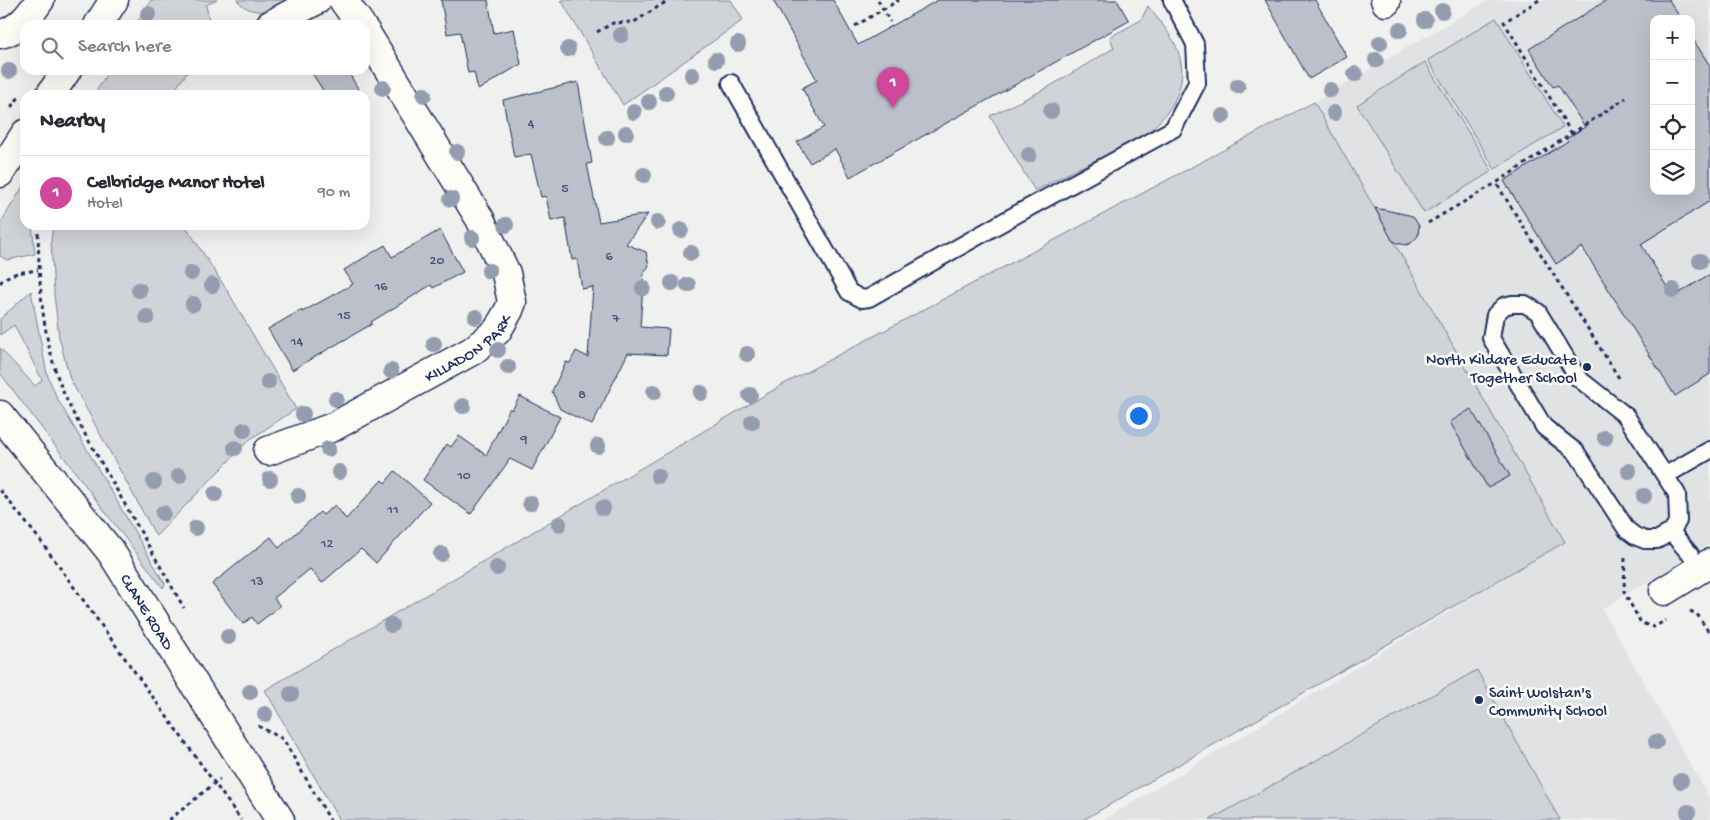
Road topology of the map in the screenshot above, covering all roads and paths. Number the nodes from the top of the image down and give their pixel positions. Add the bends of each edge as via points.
1 (40, 0) edge
2 (114, 0) edge
3 (317, 0) edge
4 (344, 0) edge
5 (669, 0) edge
6 (878, 0) edge
7 (899, 0) edge
8 (1172, 0) edge
9 (1540, 0) edge
10 (883, 9) junction
11 (25, 20) edge
12 (101, 20) edge
13 (279, 20) edge
14 (358, 20) edge
15 (890, 22) dead end
16 (20, 24) edge
17 (855, 26) dead end
18 (597, 32) dead end
19 (0, 34) edge
20 (370, 39) edge
21 (64, 75) edge
22 (731, 83) dead end
23 (53, 90) edge
24 (1626, 98) dead end
25 (1572, 134) junction
26 (20, 142) edge
27 (0, 173) edge
28 (1496, 183) junction
29 (1428, 223) dead end
30 (38, 230) edge
31 (38, 270) junction
32 (1, 281) edge
33 (1620, 381) dead end
34 (0, 414) edge
35 (268, 450) dead end
36 (1710, 450) edge
37 (1666, 475) junction
38 (0, 490) edge
39 (1671, 532) junction
40 (1702, 568) edge
41 (1664, 591) dead end
42 (185, 609) dead end
43 (254, 722) dead end
44 (243, 762) junction
45 (214, 784) junction
46 (169, 820) edge
47 (241, 820) edge
48 (280, 820) edge
49 (330, 820) edge

1 - 11 street
2 - 12 street
3 - 13 street
4 - 14 street
5 - 18 path via 634,22 613,23
6 - 10 path
7 - 10 path
8 - 22 lane via 1195,44 1197,83 1173,129 869,298 862,299 849,292
9 - 25 path via 1504,22
10 - 15 path
10 - 17 path
16 - 19 street
20 - 35 street, KILLADON PARK via 480,219 506,273 512,302 497,330 472,351 333,427
21 - 23 street
24 - 25 path
25 - 28 path
26 - 27 street
28 - 29 path
28 - 33 path
30 - 31 path
31 - 32 path via 5,277
31 - 42 path via 44,322 61,390
34 - 44 street, CLANE ROAD via 111,552
36 - 37 lane
37 - 39 lane via 1677,494 1679,509 1678,521
37 - 39 lane via 1626,416 1578,378 1538,312 1525,304 1512,304 1494,315 1491,338 1544,427 1576,452 1626,530 1645,540 1657,540
38 - 45 path via 57,563
39 - 40 lane
40 - 41 street
43 - 49 path via 282,739
44 - 45 path
44 - 48 street, CLANE ROAD
45 - 46 path
45 - 47 path

